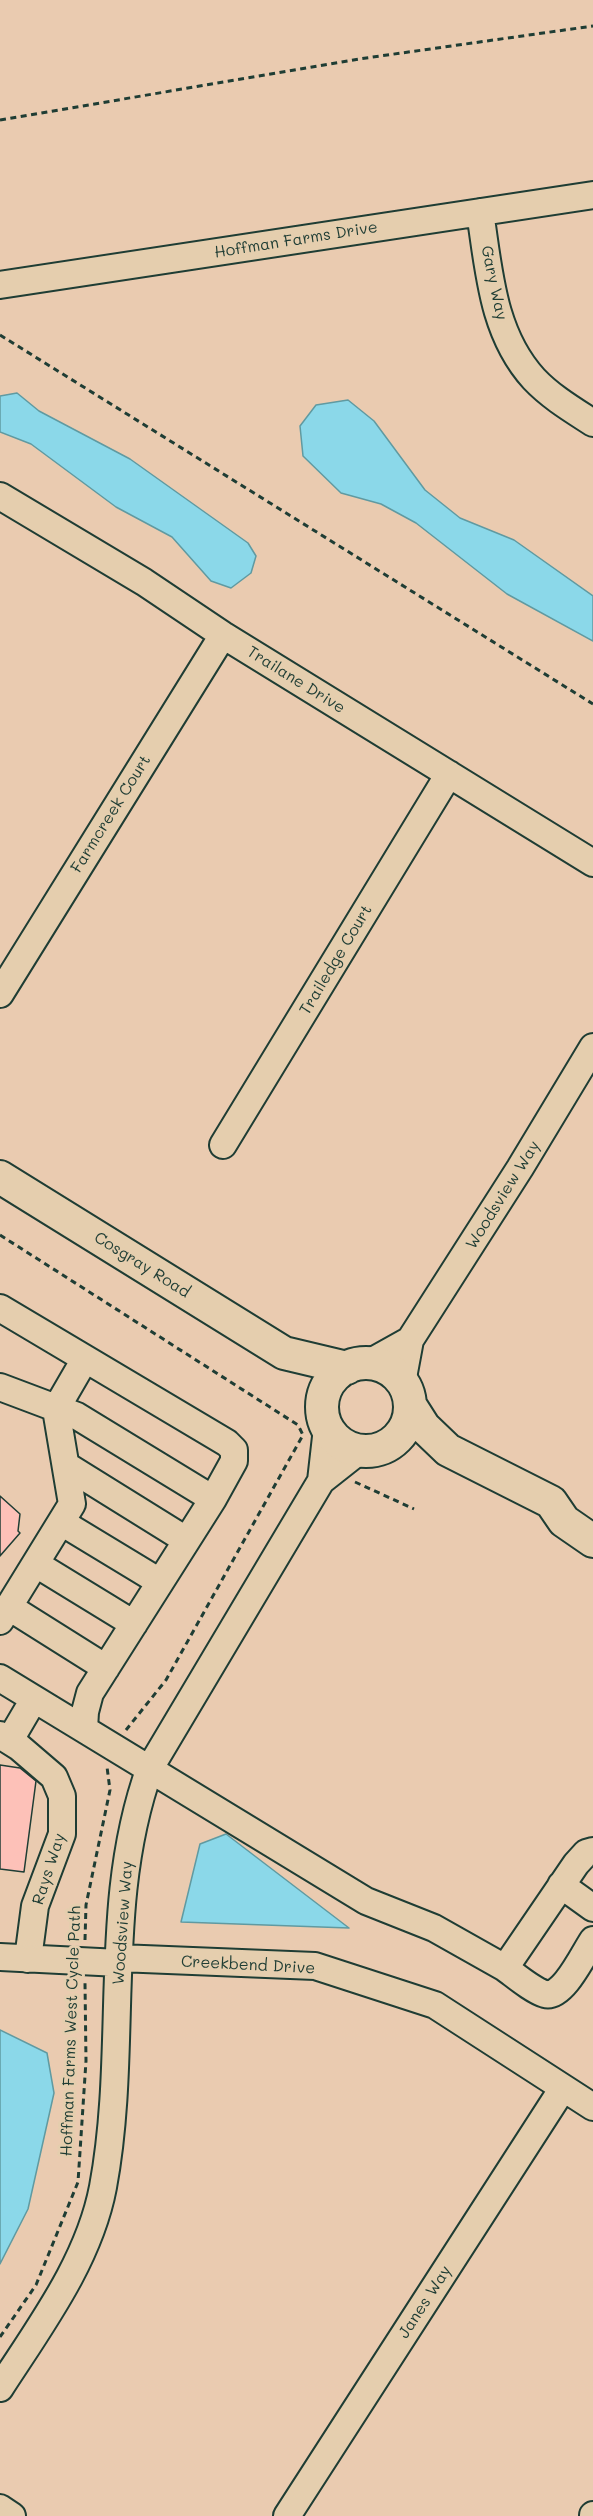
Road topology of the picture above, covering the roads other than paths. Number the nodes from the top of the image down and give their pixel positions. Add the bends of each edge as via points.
1 (593, 195) edge
2 (480, 212) junction
3 (0, 285) edge
4 (593, 423) edge
5 (1, 500) edge
6 (223, 635) junction
7 (448, 774) junction
8 (593, 863) edge
9 (0, 994) edge
10 (593, 1047) edge
11 (223, 1145) dead end
12 (0, 1177) edge
13 (0, 1308) edge
14 (410, 1340) junction
15 (284, 1353) junction
16 (85, 1359) junction
17 (357, 1366) junction
18 (0, 1386) edge
19 (406, 1394) junction
20 (56, 1409) junction
21 (324, 1417) junction
22 (372, 1449) junction
23 (67, 1466) junction
24 (321, 1481) junction
25 (213, 1499) junction
26 (564, 1521) junction
27 (62, 1522) junction
28 (186, 1540) junction
29 (593, 1542) edge
30 (36, 1564) junction
31 (160, 1582) junction
32 (4, 1614) edge
33 (134, 1624) junction
34 (106, 1668) junction
35 (0, 1678) edge
36 (34, 1699) junction
37 (84, 1729) junction
38 (5, 1738) edge
39 (150, 1768) junction
40 (593, 1851) edge
41 (561, 1886) junction
42 (593, 1908) edge
43 (593, 1940) edge
44 (0, 1957) edge
45 (28, 1959) junction
46 (119, 1960) junction
47 (504, 1968) junction
48 (563, 2088) junction
49 (593, 2107) edge
50 (0, 2388) edge
51 (0, 2508) edge
52 (12, 2516) edge
53 (287, 2516) edge

1 - 2 street, Hoffman Farms Drive
2 - 3 street, Hoffman Farms Drive
2 - 4 street, Gary Way via 493,293 506,339 534,379
5 - 6 street, Trailane Drive via 134,576
6 - 7 street, Trailane Drive
6 - 9 street, Farmcreek Court
7 - 8 street, Trailane Drive
7 - 11 street, Trailedge Court
10 - 14 street, Woodsview Way
12 - 15 main road, Cosgray Road
13 - 16 street
14 - 17 street, Woodsview Way
14 - 19 street, Woodsview Way
15 - 17 main road, Cosgray Road
15 - 21 main road, Cosgray Road
16 - 20 street
16 - 25 street via 234,1450 234,1461
17 - 19 main road via 387,1369
17 - 21 main road via 329,1383
18 - 20 street
19 - 22 main road via 405,1426 400,1434
19 - 26 main road via 424,1427 448,1450 551,1502
20 - 23 street
20 - 25 street via 110,1433
21 - 22 main road via 346,1447
21 - 24 street, Woodsview Way
22 - 24 street, Woodsview Way
22 - 26 main road via 408,1448 540,1516
23 - 27 street via 72,1504
23 - 28 street
24 - 39 street, Woodsview Way
25 - 28 street
26 - 29 main road
27 - 30 street
27 - 31 street
28 - 31 street
30 - 32 street
30 - 33 street
31 - 33 street
32 - 34 street
33 - 34 street
34 - 37 street via 90,1693
35 - 36 street
36 - 37 street
36 - 38 street
37 - 39 street
38 - 45 street, Rays Way via 54,1778 64,1813 56,1854 35,1906
39 - 46 street, Woodsview Way via 137,1805 124,1875
39 - 47 street via 366,1900 434,1929
40 - 41 street via 586,1853
41 - 42 street
41 - 47 street
43 - 47 street via 554,1994 544,1994
44 - 45 street, Creekbend Drive
45 - 46 street, Creekbend Drive
46 - 48 street, Creekbend Drive via 315,1966 435,2005
46 - 50 street, Woodsview Way via 114,2110 103,2189 82,2252 50,2312
48 - 49 street, Creekbend Drive
48 - 53 street, Janes Way
51 - 52 street

